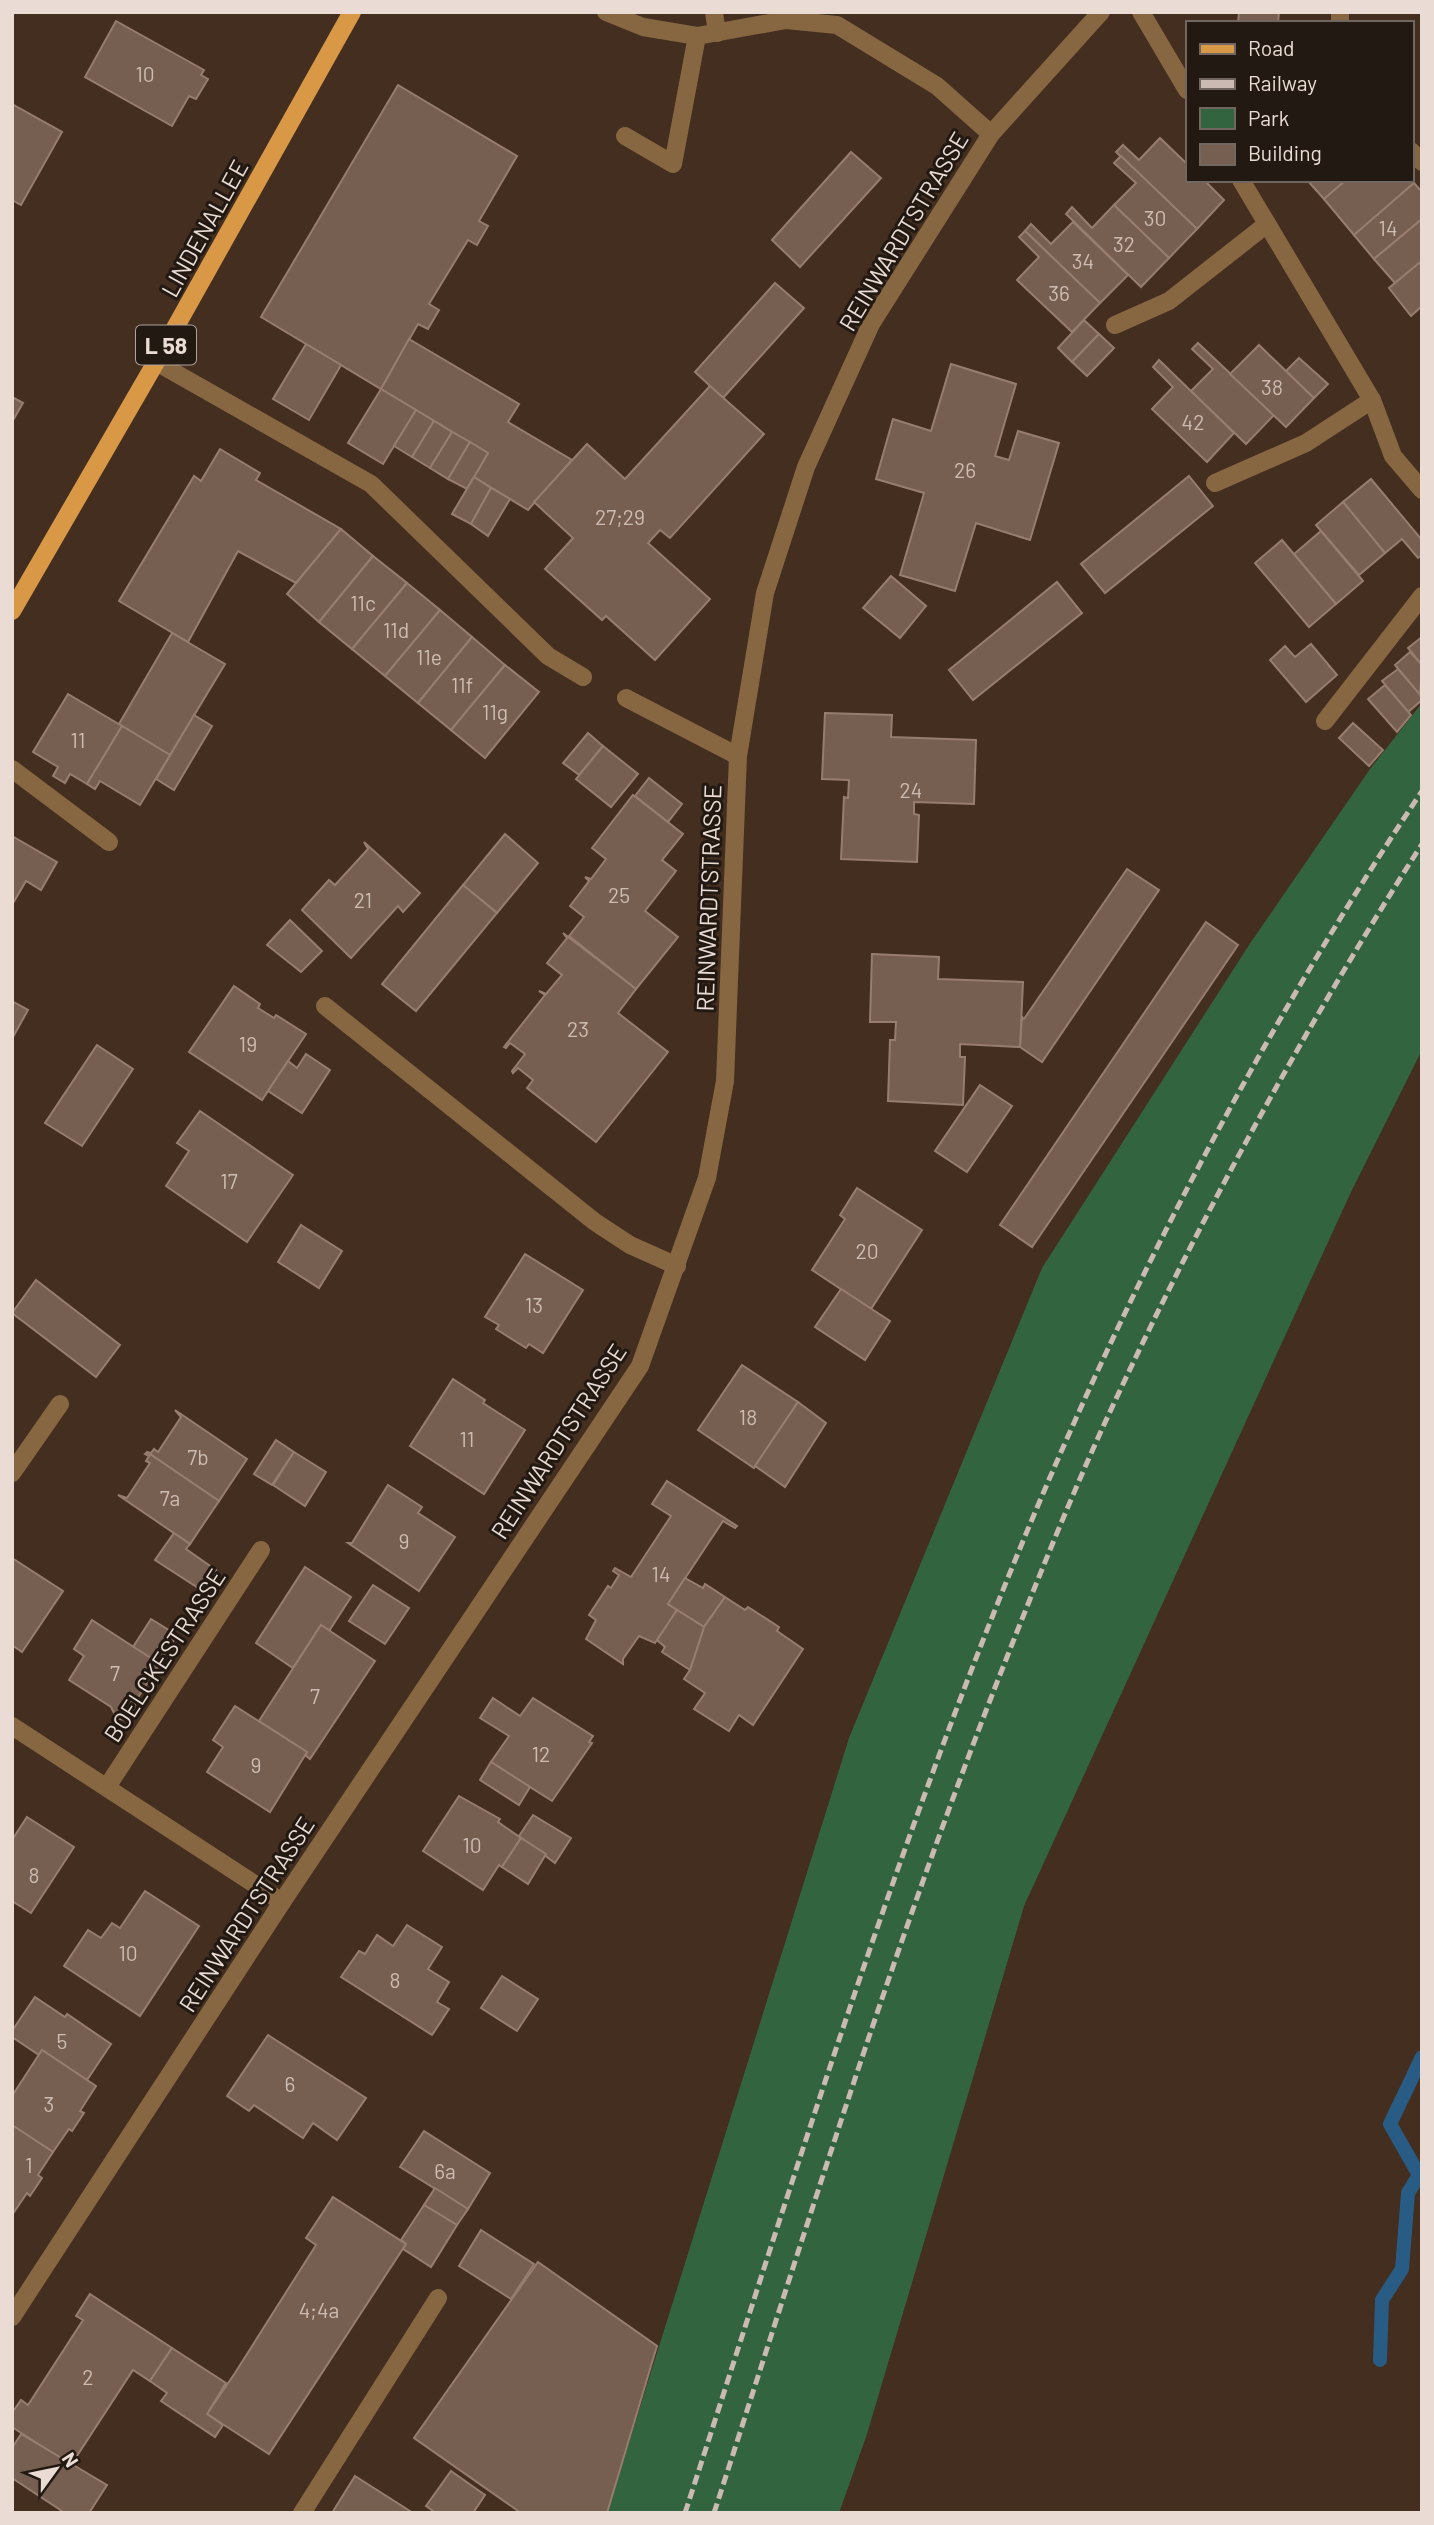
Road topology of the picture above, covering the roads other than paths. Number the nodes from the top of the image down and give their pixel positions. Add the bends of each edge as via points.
1 (352, 12) edge
2 (606, 12) edge
3 (714, 12) edge
4 (1101, 12) edge
5 (1141, 12) edge
6 (717, 33) junction
7 (697, 36) junction
8 (1186, 88) edge
9 (991, 134) junction
10 (625, 136) dead end
11 (1242, 182) edge
12 (1267, 224) junction
13 (1115, 325) dead end
14 (156, 362) junction
15 (1372, 400) junction
16 (1215, 483) dead end
17 (1422, 490) edge
18 (1422, 596) edge
19 (12, 611) edge
20 (583, 677) dead end
21 (626, 698) dead end
22 (1325, 721) dead end
23 (737, 756) junction
24 (12, 769) edge
25 (108, 842) dead end
26 (326, 1006) dead end
27 (677, 1266) junction
28 (60, 1404) dead end
29 (12, 1473) edge
30 (261, 1550) dead end
31 (12, 1726) edge
32 (107, 1787) junction
33 (282, 1902) junction
34 (438, 2298) dead end
35 (12, 2317) edge
36 (302, 2513) edge

1 - 14 main road, LINDENALLEE / L 58
2 - 7 street, REINWARDTSTRASSE via 643,27
3 - 6 street
4 - 9 street, REINWARDTSTRASSE
5 - 8 street
6 - 7 street, REINWARDTSTRASSE
6 - 9 street, REINWARDTSTRASSE via 786,20 837,26 937,86
7 - 10 street via 673,164
9 - 23 street, REINWARDTSTRASSE via 871,324 806,467 765,593
11 - 12 street
12 - 13 street via 1169,301
12 - 15 street
14 - 19 main road, LINDENALLEE / L 58
14 - 20 street via 371,484 548,656
15 - 16 street via 1306,443
15 - 17 street via 1393,456
18 - 22 street
21 - 23 street
23 - 27 street, REINWARDTSTRASSE via 725,1081 707,1178
24 - 25 street
26 - 27 street via 595,1222 630,1245
27 - 33 street, REINWARDTSTRASSE via 640,1366
28 - 29 street
30 - 32 street, BOELCKESTRASSE
31 - 32 street
32 - 33 street
33 - 35 street, REINWARDTSTRASSE
34 - 36 street

